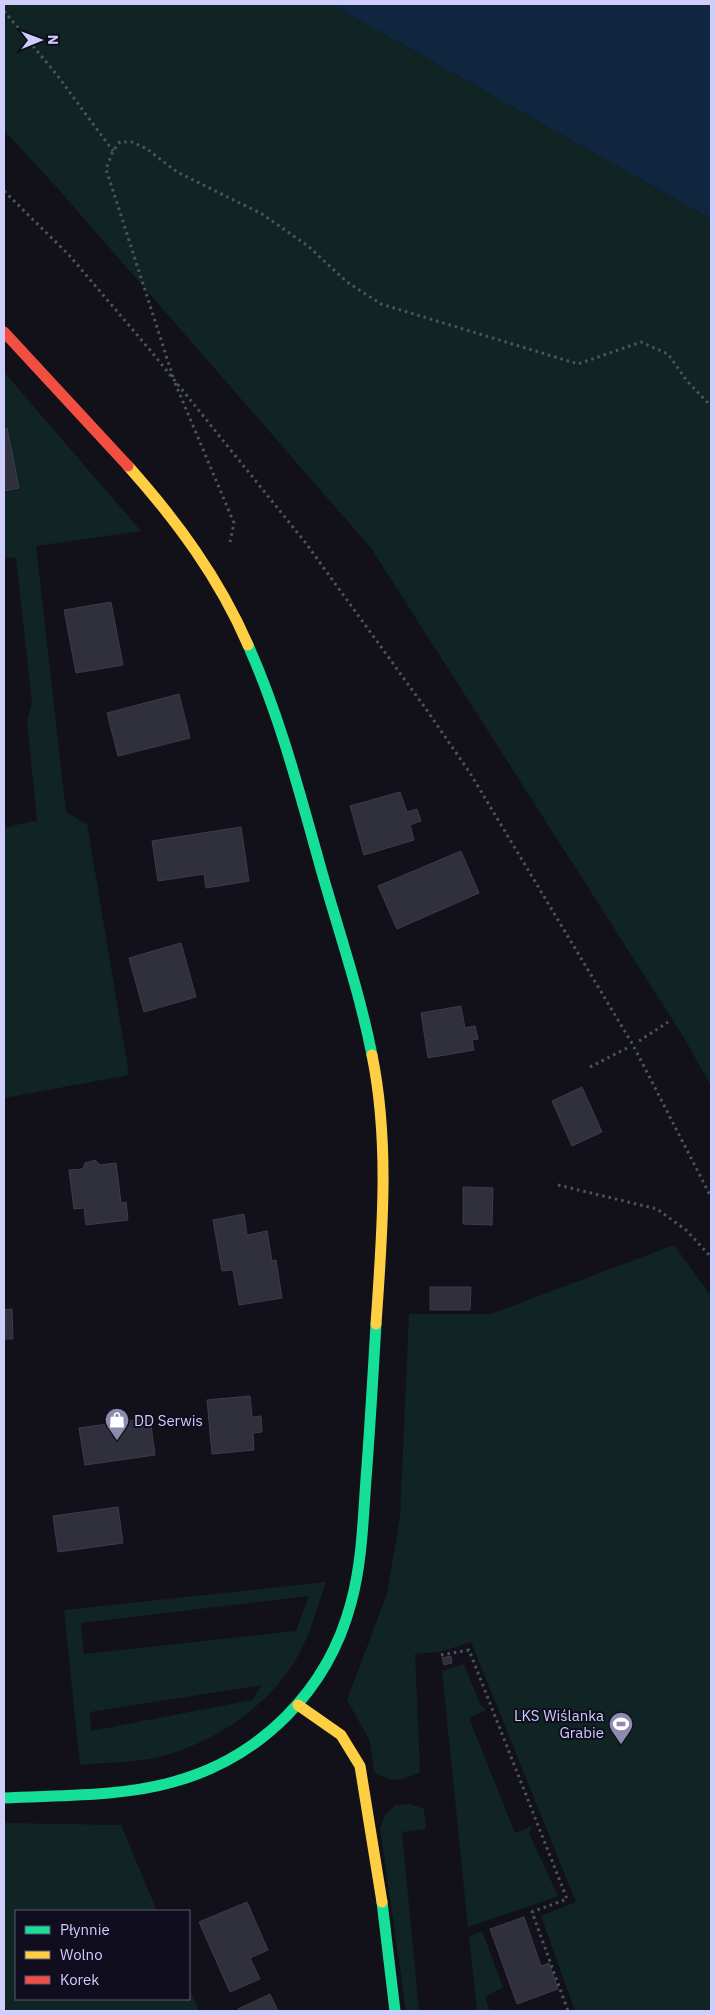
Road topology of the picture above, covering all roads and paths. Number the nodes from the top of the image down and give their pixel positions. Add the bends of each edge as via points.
1 (4, 11) edge
2 (113, 152) junction
3 (4, 191) edge
4 (4, 332) edge
5 (174, 379) junction
6 (711, 406) edge
7 (221, 587) junction
8 (668, 1022) dead end
9 (639, 1041) dead end
10 (629, 1047) dead end
11 (590, 1067) dead end
12 (558, 1185) dead end
13 (711, 1197) edge
14 (711, 1257) edge
15 (440, 1655) dead end
16 (298, 1705) junction
17 (4, 1798) edge
18 (395, 2011) edge
19 (568, 2011) edge

1 - 2 path via 57,74
2 - 5 path via 106,169
2 - 6 path via 120,142 132,142 177,172 262,214 308,246 346,282 381,304 578,364 641,342 668,354 687,381
3 - 5 path via 69,255
4 - 7 street via 145,484
5 - 7 path via 234,523
5 - 13 path via 305,542 470,773 633,1045
7 - 16 street via 262,677 307,816 363,1012 382,1130 384,1219 357,1574 341,1633 316,1681
8 - 9 path
10 - 11 path
12 - 14 path via 657,1209 686,1230
15 - 19 path via 469,1650 567,1899 532,1912
16 - 17 street via 259,1742 217,1768 194,1777 134,1790
16 - 18 street via 341,1735 360,1766

